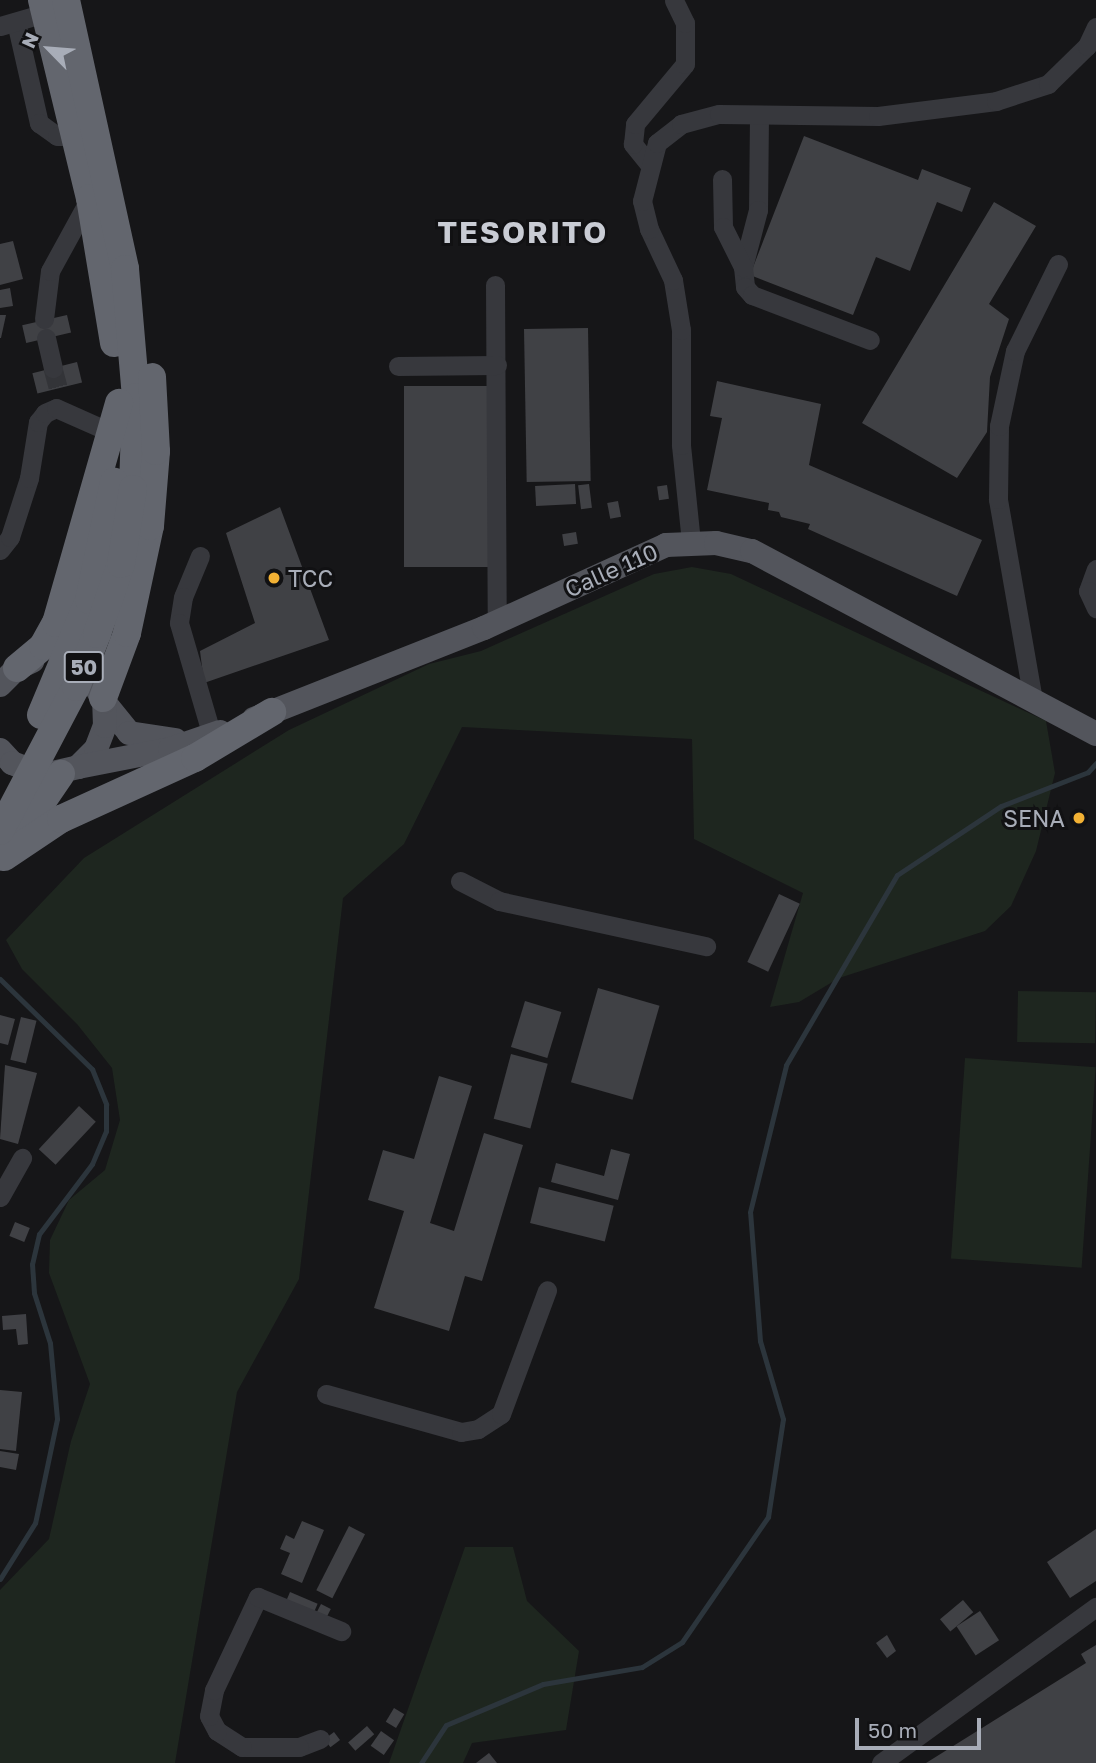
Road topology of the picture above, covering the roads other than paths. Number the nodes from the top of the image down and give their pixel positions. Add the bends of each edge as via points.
1 (674, 0) edge
2 (51, 4) edge
3 (8, 24) edge
4 (1096, 27) edge
5 (758, 116) junction
6 (73, 136) junction
7 (649, 164) junction
8 (722, 179) dead end
9 (90, 198) junction
10 (1058, 264) dead end
11 (743, 267) junction
12 (495, 285) dead end
13 (130, 319) junction
14 (870, 340) dead end
15 (497, 365) junction
16 (398, 366) dead end
17 (54, 368) tunnel mouth
18 (119, 403) junction
19 (108, 431) junction
20 (123, 485) junction
21 (691, 542) junction
22 (0, 550) edge
23 (201, 556) dead end
24 (1096, 569) edge
25 (1096, 608) edge
26 (497, 622) junction
27 (9, 677) edge
28 (103, 700) junction
29 (1033, 700) junction
30 (272, 712) junction
31 (1096, 734) edge
32 (202, 740) junction
33 (0, 750) edge
34 (70, 770) junction
35 (0, 790) edge
36 (1, 850) edge
37 (460, 881) dead end
38 (706, 946) dead end
39 (22, 1158) dead end
40 (0, 1197) edge
41 (547, 1290) dead end
42 (326, 1394) dead end
43 (1096, 1607) edge
44 (341, 1631) dead end
45 (320, 1739) dead end
46 (881, 1763) edge

1 - 7 street via 685,23 685,64 635,124 633,144
2 - 3 street
2 - 6 highway, 50
2 - 13 highway, 50 via 109,189
3 - 6 street via 39,123 57,136
4 - 5 street via 1087,46 1048,84 996,101 878,116
5 - 7 street via 719,114 681,124 657,143
5 - 11 street via 757,220
6 - 9 highway, 50
7 - 21 street via 642,201 649,229 673,280 681,330 681,445
8 - 11 street via 723,227
9 - 17 street via 50,271 45,328
9 - 18 highway, 50 via 113,331
10 - 29 street via 1015,351 999,426 998,499
11 - 14 street via 745,287 752,295
12 - 15 street
13 - 20 highway, 50 via 136,397
13 - 28 highway via 152,374 156,451 143,565 127,633
15 - 16 street
15 - 26 street
18 - 19 highway
18 - 20 highway, 50
19 - 22 street via 56,408 45,413 38,422 29,478 10,537
19 - 27 highway via 56,623 43,646
20 - 35 highway, 50, bridge via 72,646
20 - 36 highway, 50, bridge via 121,564 76,687
21 - 26 main road, Calle 110 via 666,545
21 - 29 main road, Calle 110 via 752,551
23 - 32 street via 183,597 179,623
24 - 25 street via 1088,591
26 - 30 main road, Calle 110
27 - 28 main road via 38,660 60,660 86,673
28 - 32 main road via 129,733
28 - 34 main road via 102,738
29 - 31 main road, Calle 110
30 - 32 main road, Calle 110
30 - 36 highway via 195,758
32 - 34 main road, Calle 110
33 - 34 main road, Calle 110 via 27,772
34 - 36 highway
37 - 38 street via 499,901
39 - 40 street
41 - 42 street via 501,1414 478,1429 461,1432
43 - 46 street
44 - 45 street via 258,1597 214,1689 209,1716 217,1731 242,1747 299,1747

